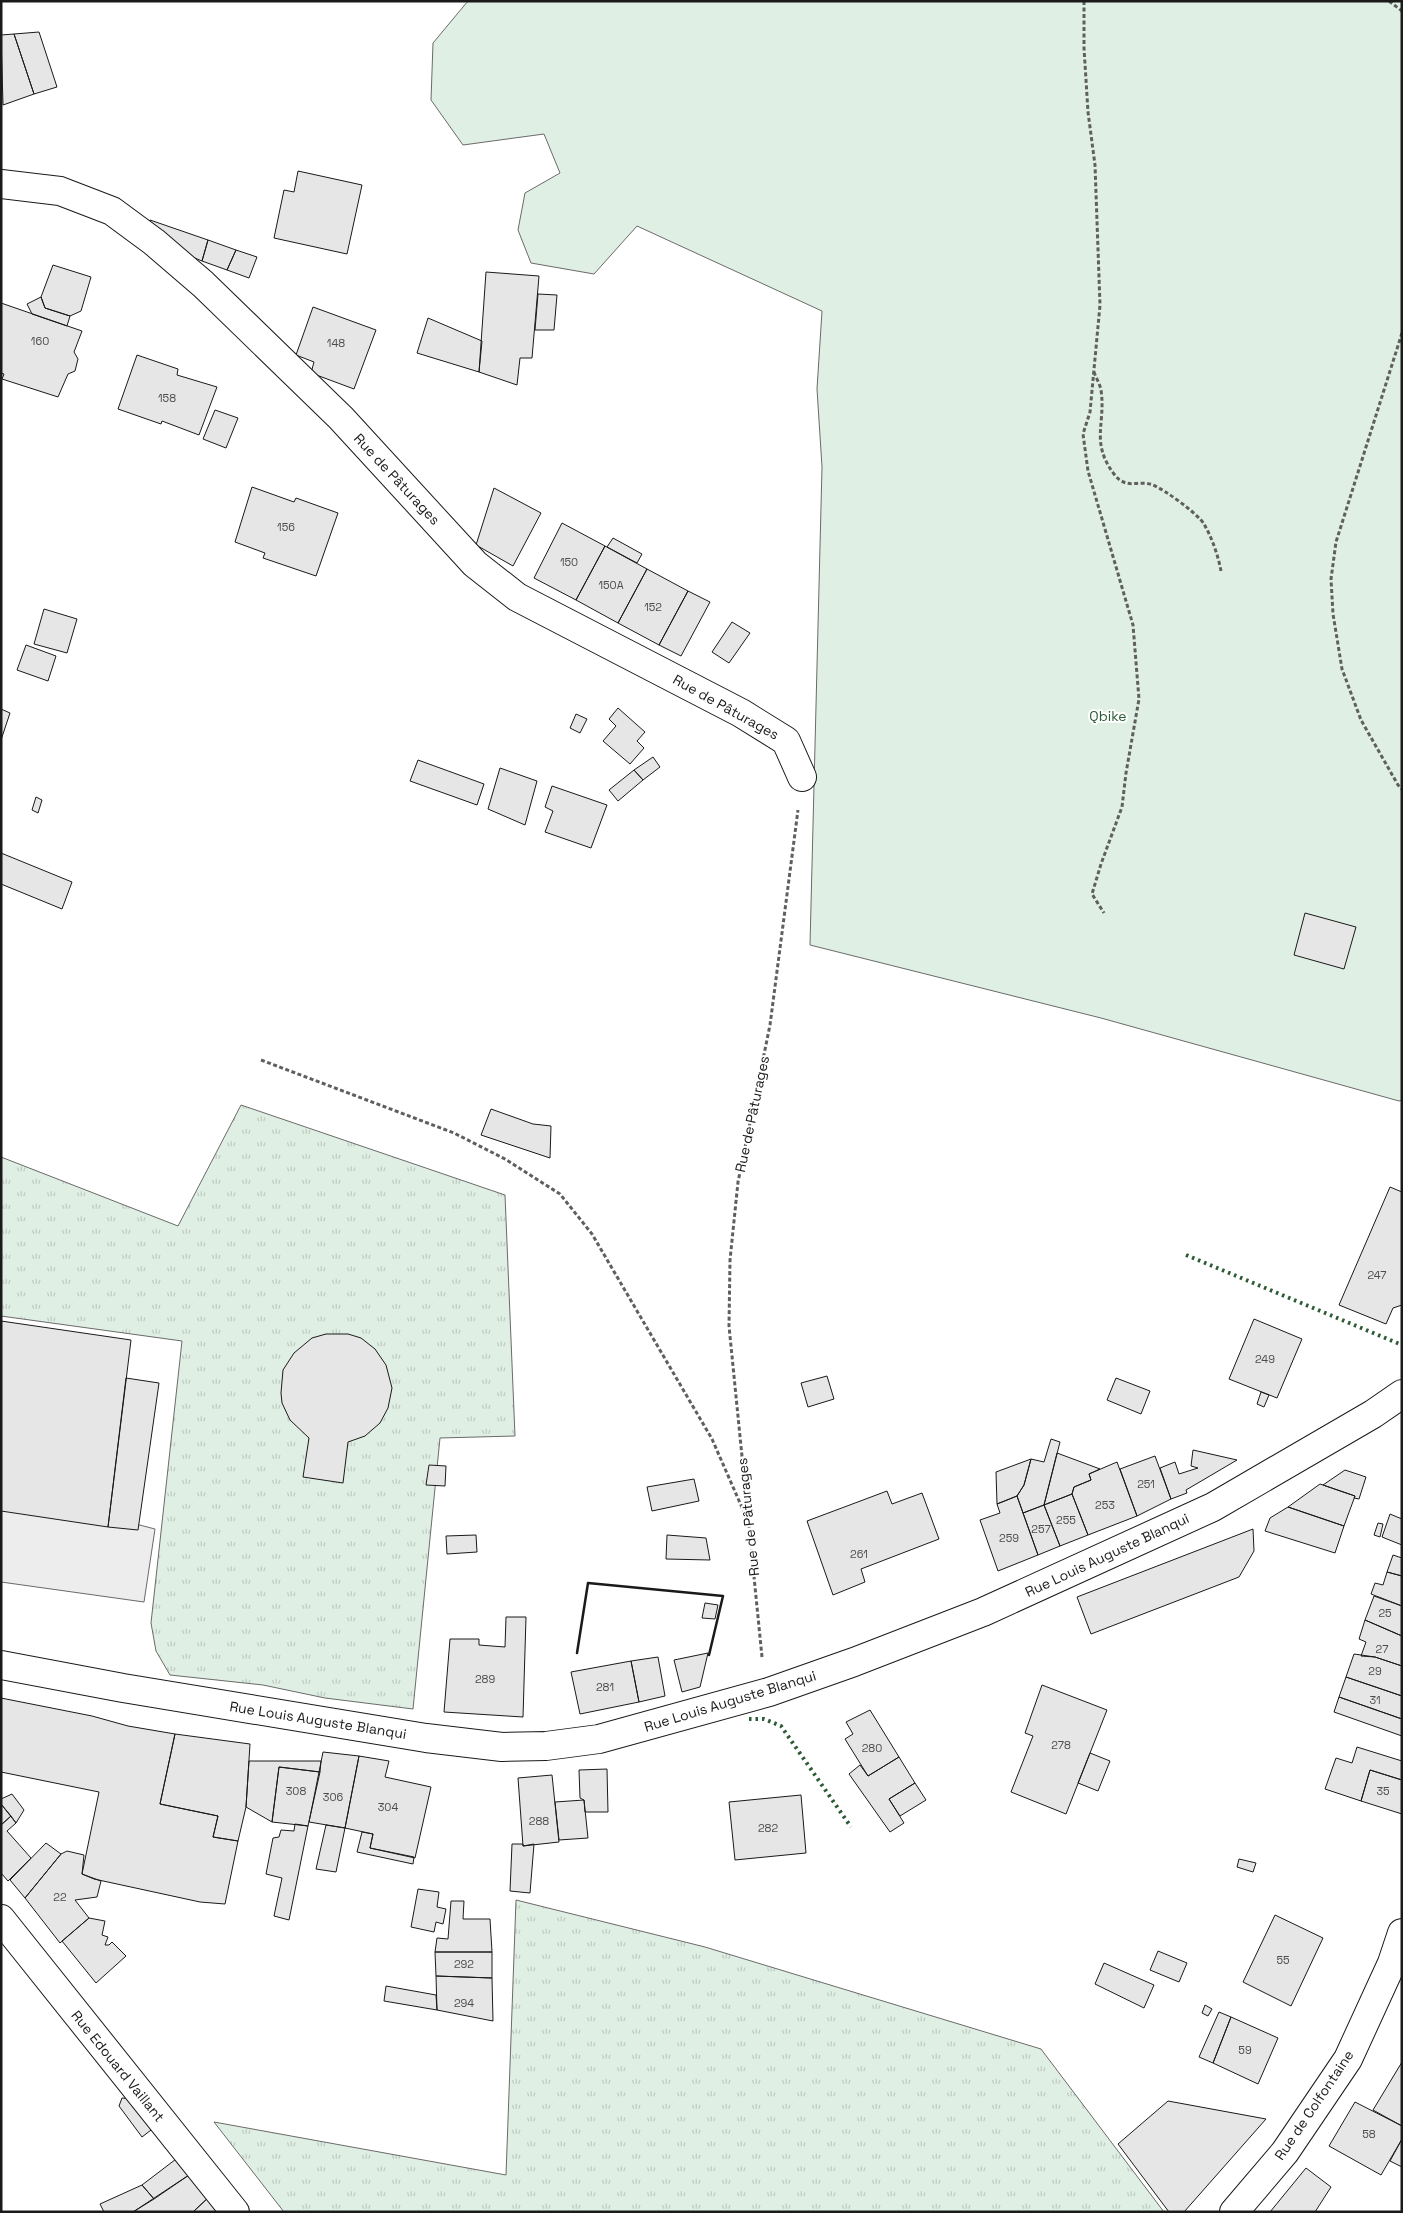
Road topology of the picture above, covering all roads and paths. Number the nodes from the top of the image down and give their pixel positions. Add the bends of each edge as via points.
1 (1084, 1) edge
2 (1388, 1) edge
3 (1402, 11) edge
4 (1, 184) edge
5 (1402, 333) edge
6 (1094, 372) junction
7 (1221, 571) dead end
8 (802, 777) joint
9 (1402, 788) edge
10 (1104, 913) dead end
11 (261, 1060) dead end
12 (1402, 1394) edge
13 (748, 1522) junction
14 (1, 1665) edge
15 (769, 1692) junction
16 (1, 1919) edge
17 (1402, 1933) edge
18 (235, 2212) edge
19 (1234, 2212) edge

1 - 6 path via 1100,305
2 - 3 path
4 - 8 street, Rue de Pâturages via 60,191 112,211 154,242 203,284 340,418 475,564 517,597 741,713 786,741
5 - 9 path via 1336,542 1331,579 1342,669 1361,720
6 - 7 path via 1101,390 1099,434 1102,455 1116,476 1127,484 1151,484 1197,517 1218,556
6 - 10 path via 1090,412 1083,434 1088,471 1133,625 1139,699 1122,806 1092,894
8 - 13 path, Rue de Pâturages via 770,1025 738,1182 730,1260 729,1326
11 - 13 path via 454,1133 505,1158 560,1194 592,1234 712,1439
12 - 15 street, Rue Louis Auguste Blanqui via 1213,1507 983,1612
13 - 15 path, Rue de Pâturages via 758,1630
14 - 15 street, Rue Louis Auguste Blanqui via 426,1738 502,1747 546,1746 599,1739
16 - 18 street, Rue Edouard Vaillant
17 - 19 street, Rue de Colfontaine via 1348,2059 1285,2152

